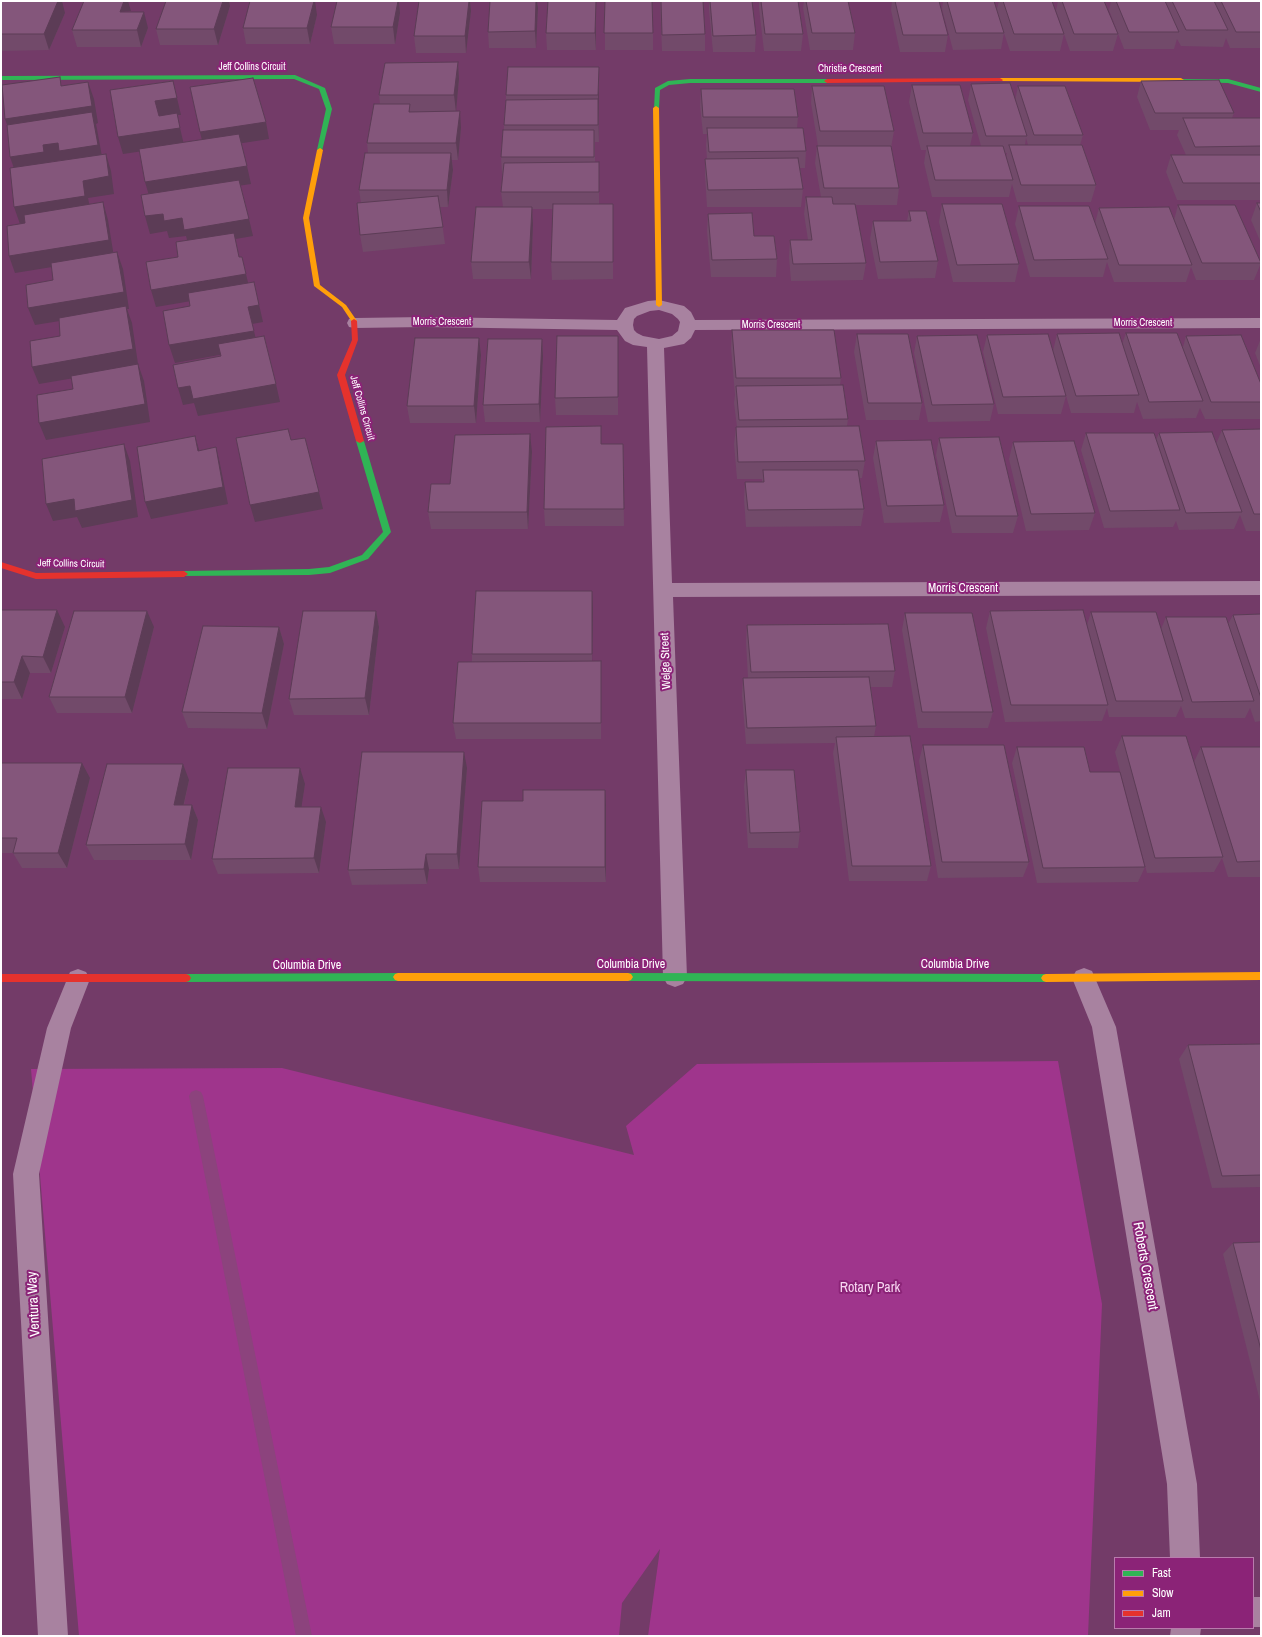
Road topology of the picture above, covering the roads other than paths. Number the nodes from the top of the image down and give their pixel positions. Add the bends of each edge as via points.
1 (1, 78) edge
2 (1261, 90) edge
3 (659, 305) junction
4 (355, 323) junction
5 (1261, 323) edge
6 (625, 324) junction
7 (688, 325) junction
8 (655, 344) junction
9 (1, 565) edge
10 (1261, 588) edge
11 (664, 590) junction
12 (1261, 976) edge
13 (676, 977) junction
14 (1, 978) edge
15 (1084, 978) junction
16 (78, 979) junction
17 (1185, 1557) edge
18 (53, 1636) edge

1 - 4 street, Jeff Collins Circuit via 295,77 322,88 329,108 306,218 317,286 344,306
2 - 3 street, Christie Crescent via 1228,81 1197,80 698,80 668,83 657,89 656,98
3 - 6 street via 631,312
3 - 7 street via 678,310 685,316
4 - 6 street, Morris Crescent
4 - 9 street, Jeff Collins Circuit via 355,340 341,374 386,532 365,557 330,570 301,572 36,576
5 - 7 street, Morris Crescent
6 - 8 street via 626,331 631,336 639,341
7 - 8 street via 685,334 678,340
8 - 11 street, Welge Street
10 - 11 street, Morris Crescent
11 - 13 street, Welge Street
12 - 15 street, Columbia Drive
13 - 15 street, Columbia Drive
13 - 16 street, Columbia Drive
14 - 16 street, Columbia Drive
15 - 17 street, Roberts Crescent via 1104,1027 1182,1484
16 - 18 street, Ventura Way via 59,1028 26,1174

